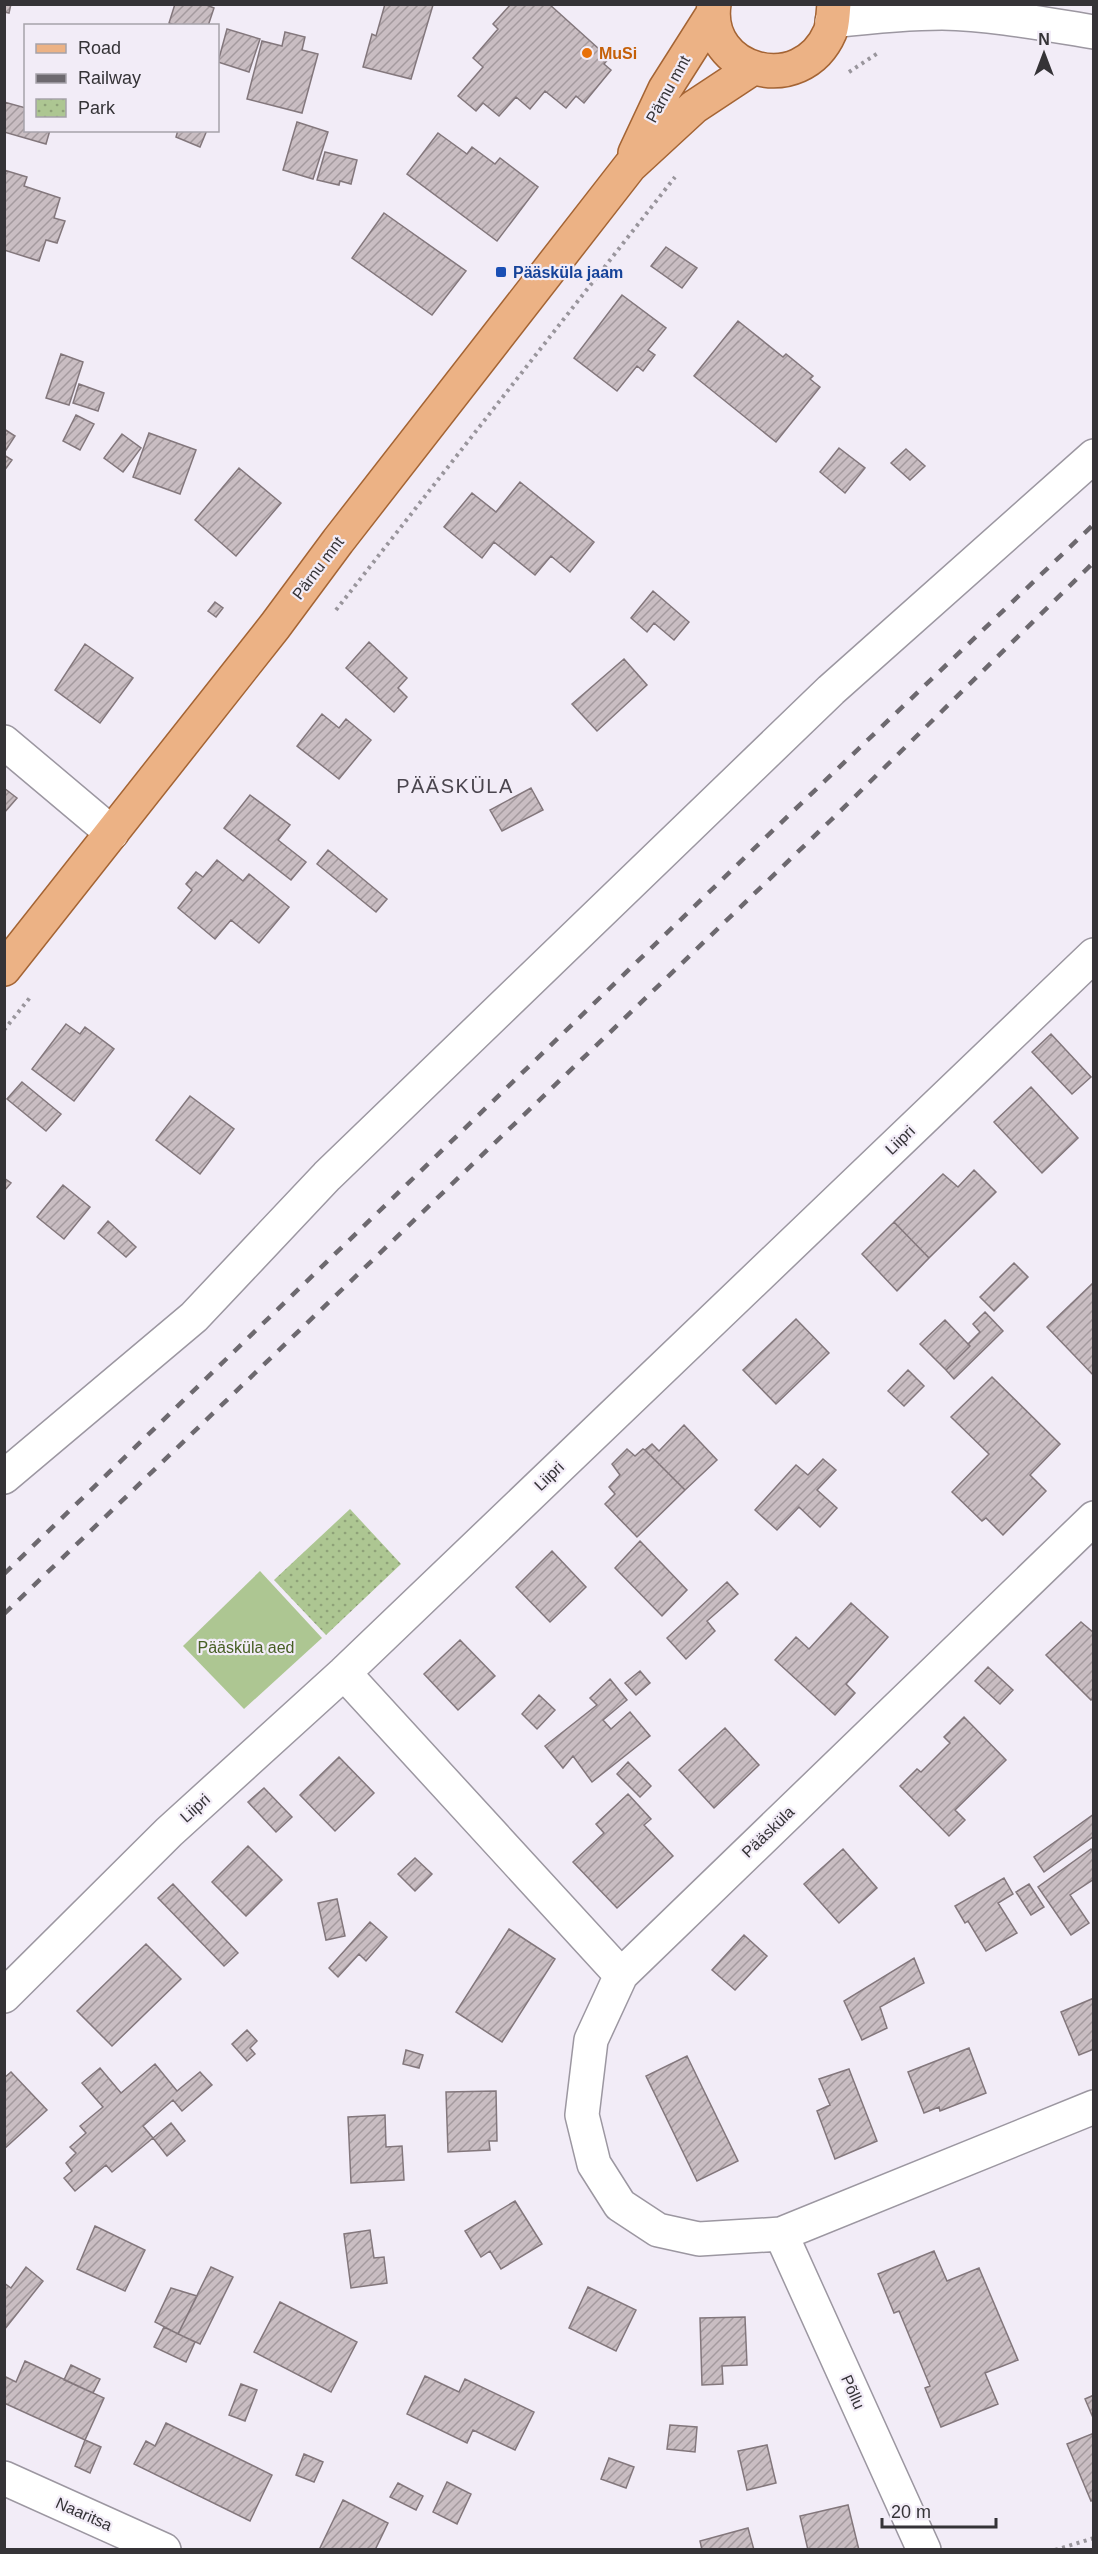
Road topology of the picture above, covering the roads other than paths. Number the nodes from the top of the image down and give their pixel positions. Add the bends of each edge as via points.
1 (833, 9) edge
2 (713, 10) edge
3 (1094, 32) edge
4 (753, 68) junction
5 (630, 166) junction
6 (1094, 456) edge
7 (4, 742) edge
8 (112, 832) junction
9 (1094, 955) edge
10 (4, 969) edge
11 (4, 1477) edge
12 (1094, 1518) edge
13 (344, 1673) junction
14 (621, 1975) junction
15 (4, 1996) edge
16 (1094, 2107) edge
17 (781, 2234) junction
18 (4, 2478) edge
19 (164, 2550) edge
20 (924, 2550) edge

1 - 3 street via 888,15 943,13
1 - 4 main road via 831,30 819,51 800,66 777,72
2 - 4 main road via 718,38 733,57
2 - 5 main road, Pärnu mnt via 665,89
4 - 5 main road, Pärnu mnt via 694,107
5 - 8 main road, Pärnu mnt
6 - 11 street via 831,690 327,1176 194,1317
7 - 8 street
8 - 10 main road, Pärnu mnt
9 - 13 street, Liipri
12 - 14 street, Pääsküla
13 - 14 street
13 - 15 street, Liipri via 169,1832
14 - 17 street, Pääsküla via 591,2040 582,2115 594,2164 620,2205 658,2230 699,2240
16 - 17 street
17 - 20 street, Põllu
18 - 19 street, Naaritsa

